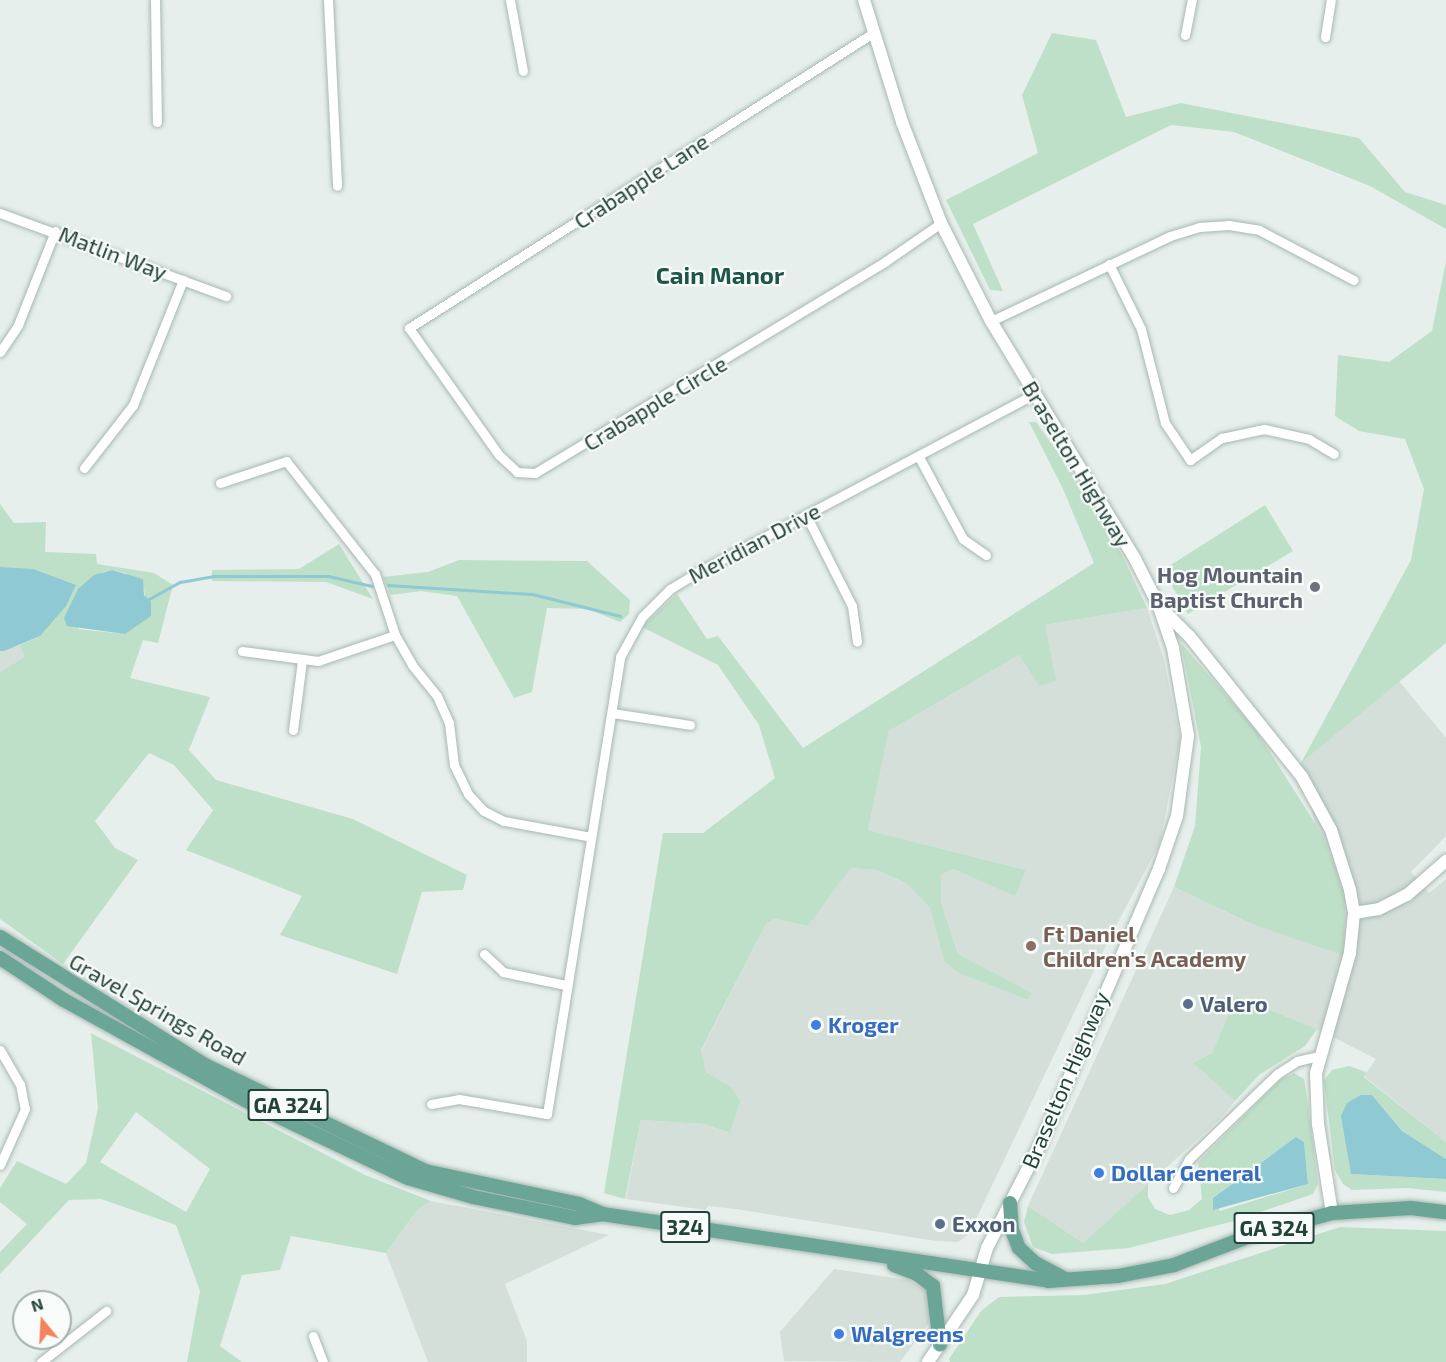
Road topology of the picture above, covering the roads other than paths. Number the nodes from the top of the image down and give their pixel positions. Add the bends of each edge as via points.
1 (155, 0) edge
2 (328, 0) edge
3 (510, 0) edge
4 (864, 0) edge
5 (1192, 0) edge
6 (1331, 0) edge
7 (873, 33) junction
8 (1185, 35) dead end
9 (1324, 37) dead end
10 (523, 71) dead end
11 (157, 122) dead end
12 (337, 186) dead end
13 (0, 213) edge
14 (941, 223) junction
15 (55, 231) junction
16 (1109, 264) junction
17 (183, 279) junction
18 (1354, 280) dead end
19 (226, 296) dead end
20 (991, 321) junction
21 (409, 328) joint
22 (0, 352) edge
23 (1034, 394) junction
24 (1334, 454) dead end
25 (919, 457) junction
26 (84, 468) dead end
27 (220, 483) dead end
28 (806, 515) junction
29 (986, 555) dead end
30 (1158, 604) junction
31 (395, 635) junction
32 (857, 642) dead end
33 (242, 651) dead end
34 (302, 661) junction
35 (612, 712) junction
36 (690, 725) dead end
37 (293, 730) dead end
38 (591, 837) junction
39 (1446, 861) edge
40 (1354, 913) junction
41 (0, 938) edge
42 (484, 954) dead end
43 (0, 958) edge
44 (566, 986) junction
45 (0, 1050) edge
46 (1319, 1056) junction
47 (431, 1104) dead end
48 (0, 1165) edge
49 (1173, 1188) dead end
50 (1010, 1203) junction
51 (1446, 1212) edge
52 (1332, 1213) junction
53 (602, 1214) junction
54 (873, 1256) junction
55 (1174, 1265) joint
56 (980, 1272) junction
57 (1065, 1279) junction
58 (106, 1311) dead end
59 (313, 1336) dead end
60 (940, 1345) junction
61 (41, 1362) edge
62 (323, 1362) edge
63 (928, 1362) edge

1 - 11 street
2 - 12 street
3 - 10 street
4 - 7 main road, Braselton Highway
5 - 8 street
6 - 9 street
7 - 14 main road, Braselton Highway
7 - 21 street, Crabapple Lane
13 - 15 street, Matlin Way
14 - 20 main road, Braselton Highway
14 - 21 street, Crabapple Circle via 856,279 535,473 517,472 499,455
15 - 17 street, Matlin Way
15 - 22 street via 18,325
16 - 18 street via 1199,226 1229,225 1259,231
16 - 20 street
16 - 24 street via 1141,329 1165,423 1190,460 1222,438 1264,429 1309,439
17 - 19 street, Matlin Way
17 - 26 street via 133,405
20 - 23 main road, Braselton Highway
23 - 25 street, Meridian Drive
23 - 30 main road, Braselton Highway via 1135,559
25 - 28 street, Meridian Drive
25 - 29 street via 963,539
27 - 31 street via 286,461 375,574
28 - 32 street via 852,606
28 - 35 street, Meridian Drive via 669,589 652,605 633,628 620,657
30 - 40 main road via 1190,637 1302,777 1331,830
30 - 50 main road, Braselton Highway via 1173,648 1188,736 1177,816 1159,869 1041,1141
31 - 34 street via 336,658
31 - 38 street via 411,665 437,696 450,723 454,765 468,794 484,811 504,821
33 - 34 street
34 - 37 street
35 - 36 street
35 - 38 street, Meridian Drive
38 - 44 street, Meridian Drive
39 - 40 main road via 1407,896 1379,909
40 - 46 main road via 1346,970
41 - 53 main road, Gravel Springs Road / GA 324 via 205,1065 425,1172 579,1204
42 - 44 street via 503,972
43 - 53 main road, Gravel Springs Road / GA 324 via 64,1000 244,1100 408,1178 575,1218
44 - 47 street, Meridian Drive via 547,1114 459,1099
45 - 48 street via 20,1084 25,1109
46 - 49 street via 1297,1061 1277,1074 1189,1159
46 - 52 main road via 1318,1124
50 - 56 main road, Braselton Highway
50 - 57 main road via 1012,1230 1019,1248 1035,1263
51 - 52 main road, GA 324 via 1411,1208
52 - 55 main road, GA 324 via 1250,1236
53 - 54 main road, Gravel Springs Road / 324
54 - 56 main road, Gravel Springs Road / 324
54 - 60 main road via 917,1274 933,1286
55 - 57 main road, Gravel Springs Road / 324 via 1118,1276
56 - 57 main road, Gravel Springs Road / 324 via 1048,1281
56 - 60 main road, Braselton Highway via 973,1295
58 - 61 street
59 - 62 street
60 - 63 main road, Braselton Highway

